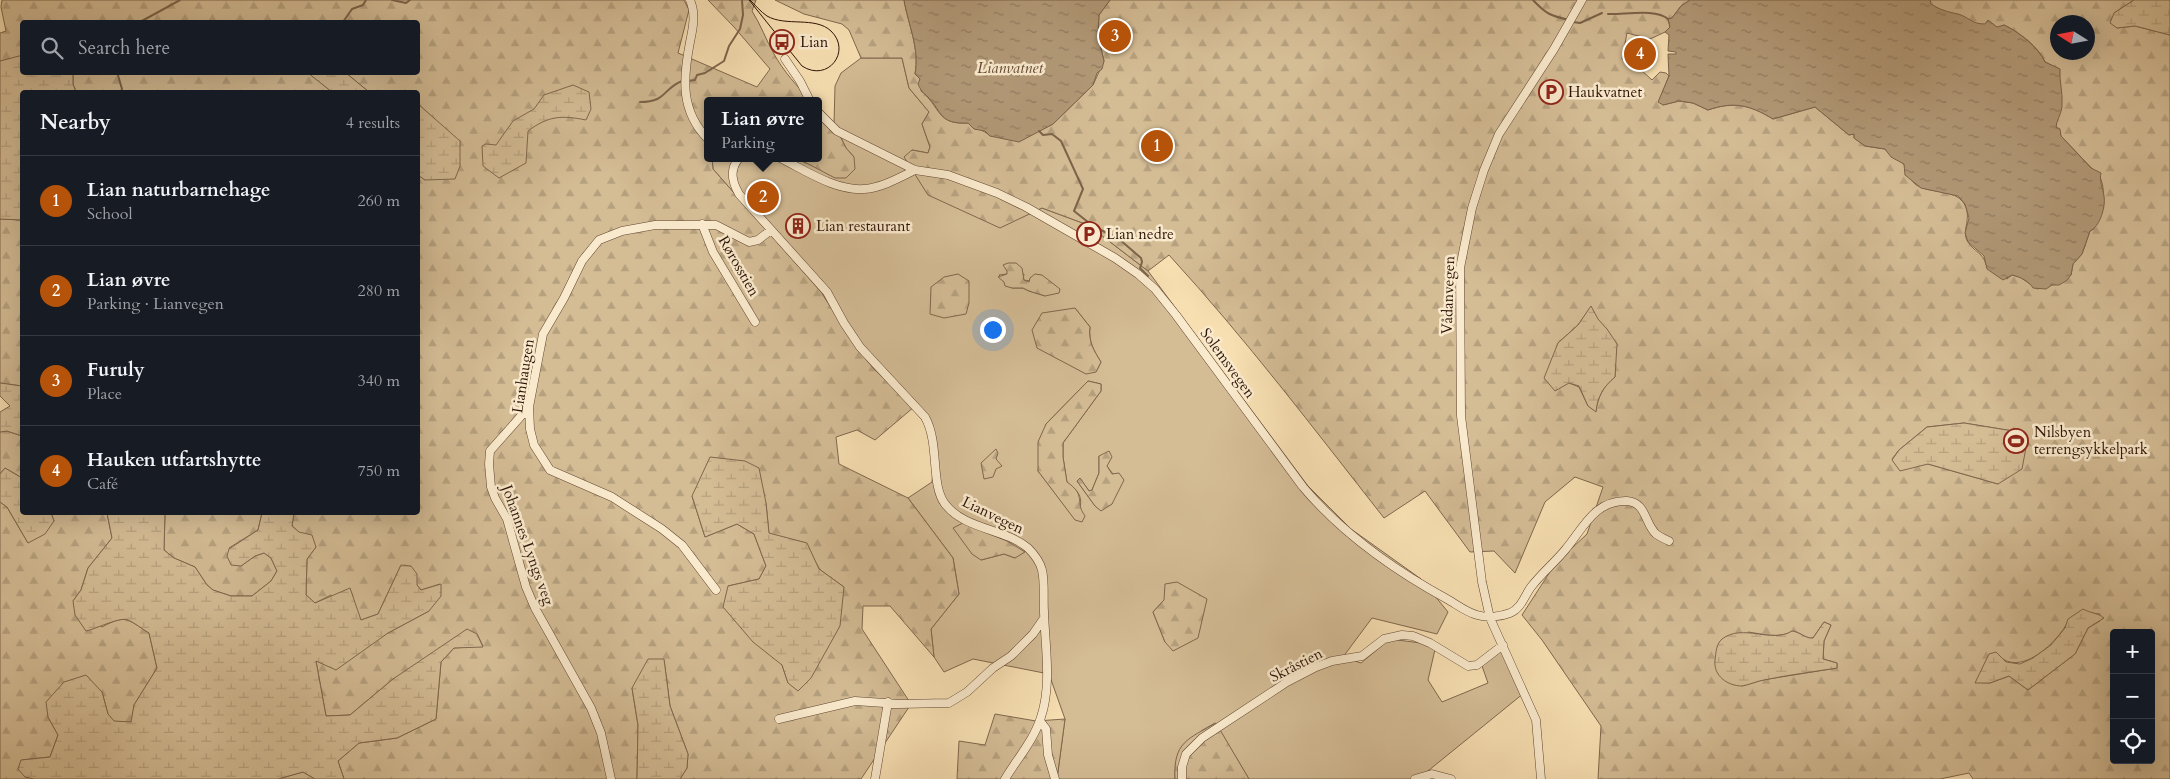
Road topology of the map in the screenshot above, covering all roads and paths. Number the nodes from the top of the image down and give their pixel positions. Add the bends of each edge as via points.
1 (690, 0) edge
2 (1582, 0) edge
3 (785, 59) dead end
4 (808, 97) edge
5 (822, 116) edge
6 (704, 135) edge
7 (734, 162) edge
8 (788, 162) edge
9 (915, 170) junction
10 (702, 224) junction
11 (771, 230) junction
12 (755, 322) dead end
13 (529, 407) junction
14 (1669, 541) dead end
15 (716, 590) dead end
16 (1044, 618) junction
17 (1490, 618) junction
18 (1502, 645) junction
19 (888, 702) junction
20 (779, 719) dead end
21 (1040, 721) junction
22 (612, 779) edge
23 (875, 779) edge
24 (1005, 779) edge
25 (1055, 779) edge
26 (1182, 779) edge
27 (1415, 779) edge
28 (1451, 779) edge
29 (1541, 779) edge

1 - 6 street via 694,21 684,84 696,127
2 - 17 street, Vådanvegen via 1499,134 1472,208 1460,268 1461,416 1482,582
3 - 4 street
5 - 9 street, Solemsvegen via 837,131
7 - 11 street, Lianvegen via 732,177 737,189
8 - 9 street, Solemsvegen via 835,184 856,189 871,188
9 - 17 street, Solemsvegen via 948,174 997,193 1081,238 1138,274 1166,301 1303,488 1322,509 1412,578 1468,611
10 - 11 street, Lianhaugen via 716,225 749,242 758,240
10 - 12 street, Rørosstien via 713,252
10 - 13 street, Lianhaugen via 631,229 605,237 593,245 543,334
11 - 16 street, Lianvegen via 827,292 860,348 925,417 935,449 939,491 946,505 967,521 1020,543 1037,559 1043,578
13 - 15 street, Lianhaugen via 534,445 550,470 612,497 662,529 682,545
13 - 22 street, Johannes Lyngs veg via 490,451 492,486 507,519 535,608 591,708
14 - 17 street via 1656,534 1643,510 1635,503 1625,501 1602,507 1586,519 1516,609
16 - 19 street via 1011,656 959,698 944,704
16 - 21 street, Lianvegen via 1046,683
17 - 18 street, Vådanvegen
18 - 26 street, Skråstien via 1477,665 1468,666 1430,643 1402,635 1384,639 1362,656 1316,667 1287,682 1202,738 1186,754
18 - 29 street, Vådanvegen via 1536,720
19 - 20 street via 847,702
19 - 23 street
21 - 24 street, Lianvegen
21 - 25 street via 1046,729 1048,755
27 - 28 street via 1436,774

